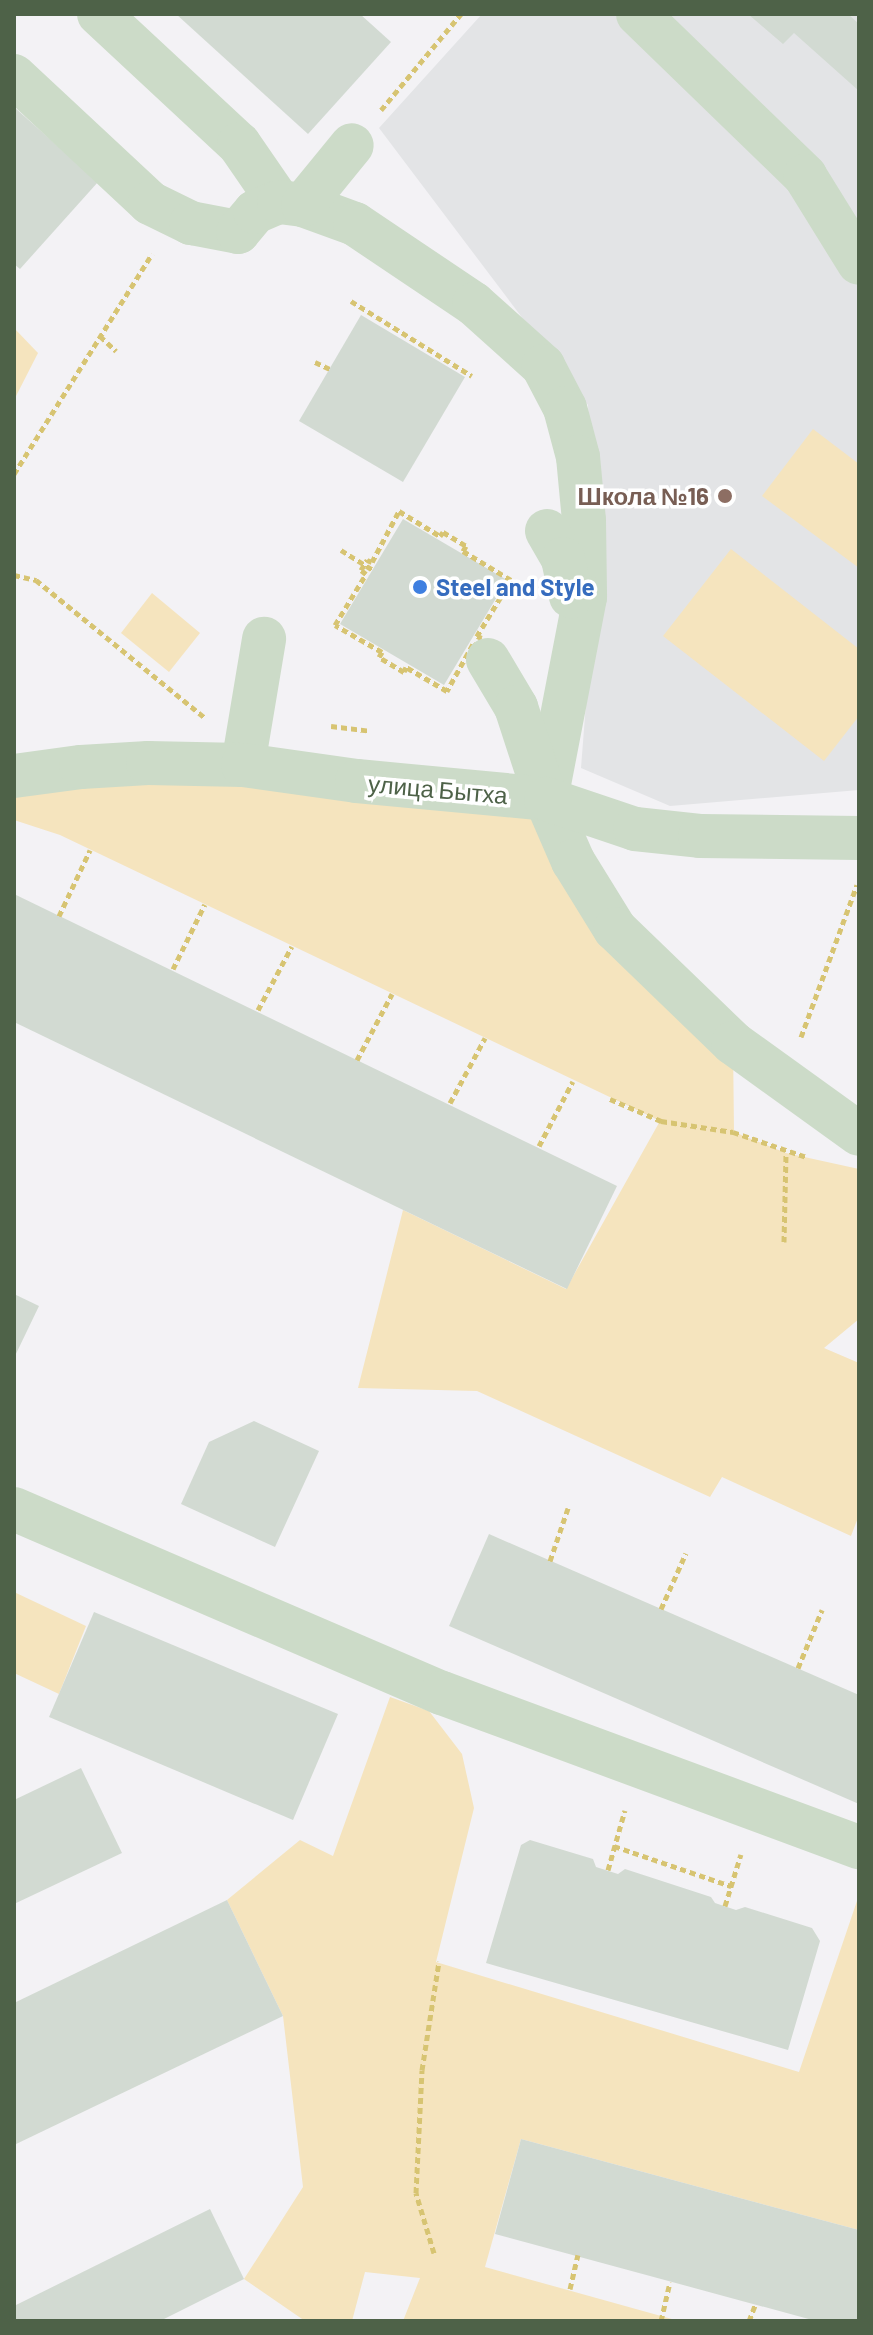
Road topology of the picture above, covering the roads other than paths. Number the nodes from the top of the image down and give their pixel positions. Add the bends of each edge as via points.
1 (99, 14) edge
2 (638, 14) edge
3 (14, 76) edge
4 (352, 145) road end
5 (291, 204) junction
6 (859, 263) edge
7 (547, 531) dead end
8 (579, 630) junction
9 (264, 639) dead end
10 (488, 660) dead end
11 (243, 765) junction
12 (14, 776) edge
13 (546, 799) junction
14 (859, 838) edge
15 (859, 1134) edge
16 (14, 1509) edge
17 (859, 1847) edge

1 - 5 street via 239,144
2 - 6 street via 805,176
3 - 5 street via 150,203 191,223 238,232 255,212
4 - 5 street
5 - 8 street via 355,224 474,304 543,366 565,408 578,457 585,597
7 - 8 street via 563,559
8 - 13 street
9 - 11 street
10 - 13 street via 516,707
11 - 12 street, улица Бытха via 134,764
11 - 13 street, улица Бытха
13 - 14 street, улица Бытха via 635,829 700,836
13 - 15 street via 573,861 615,929 733,1043
16 - 17 street via 442,1693

